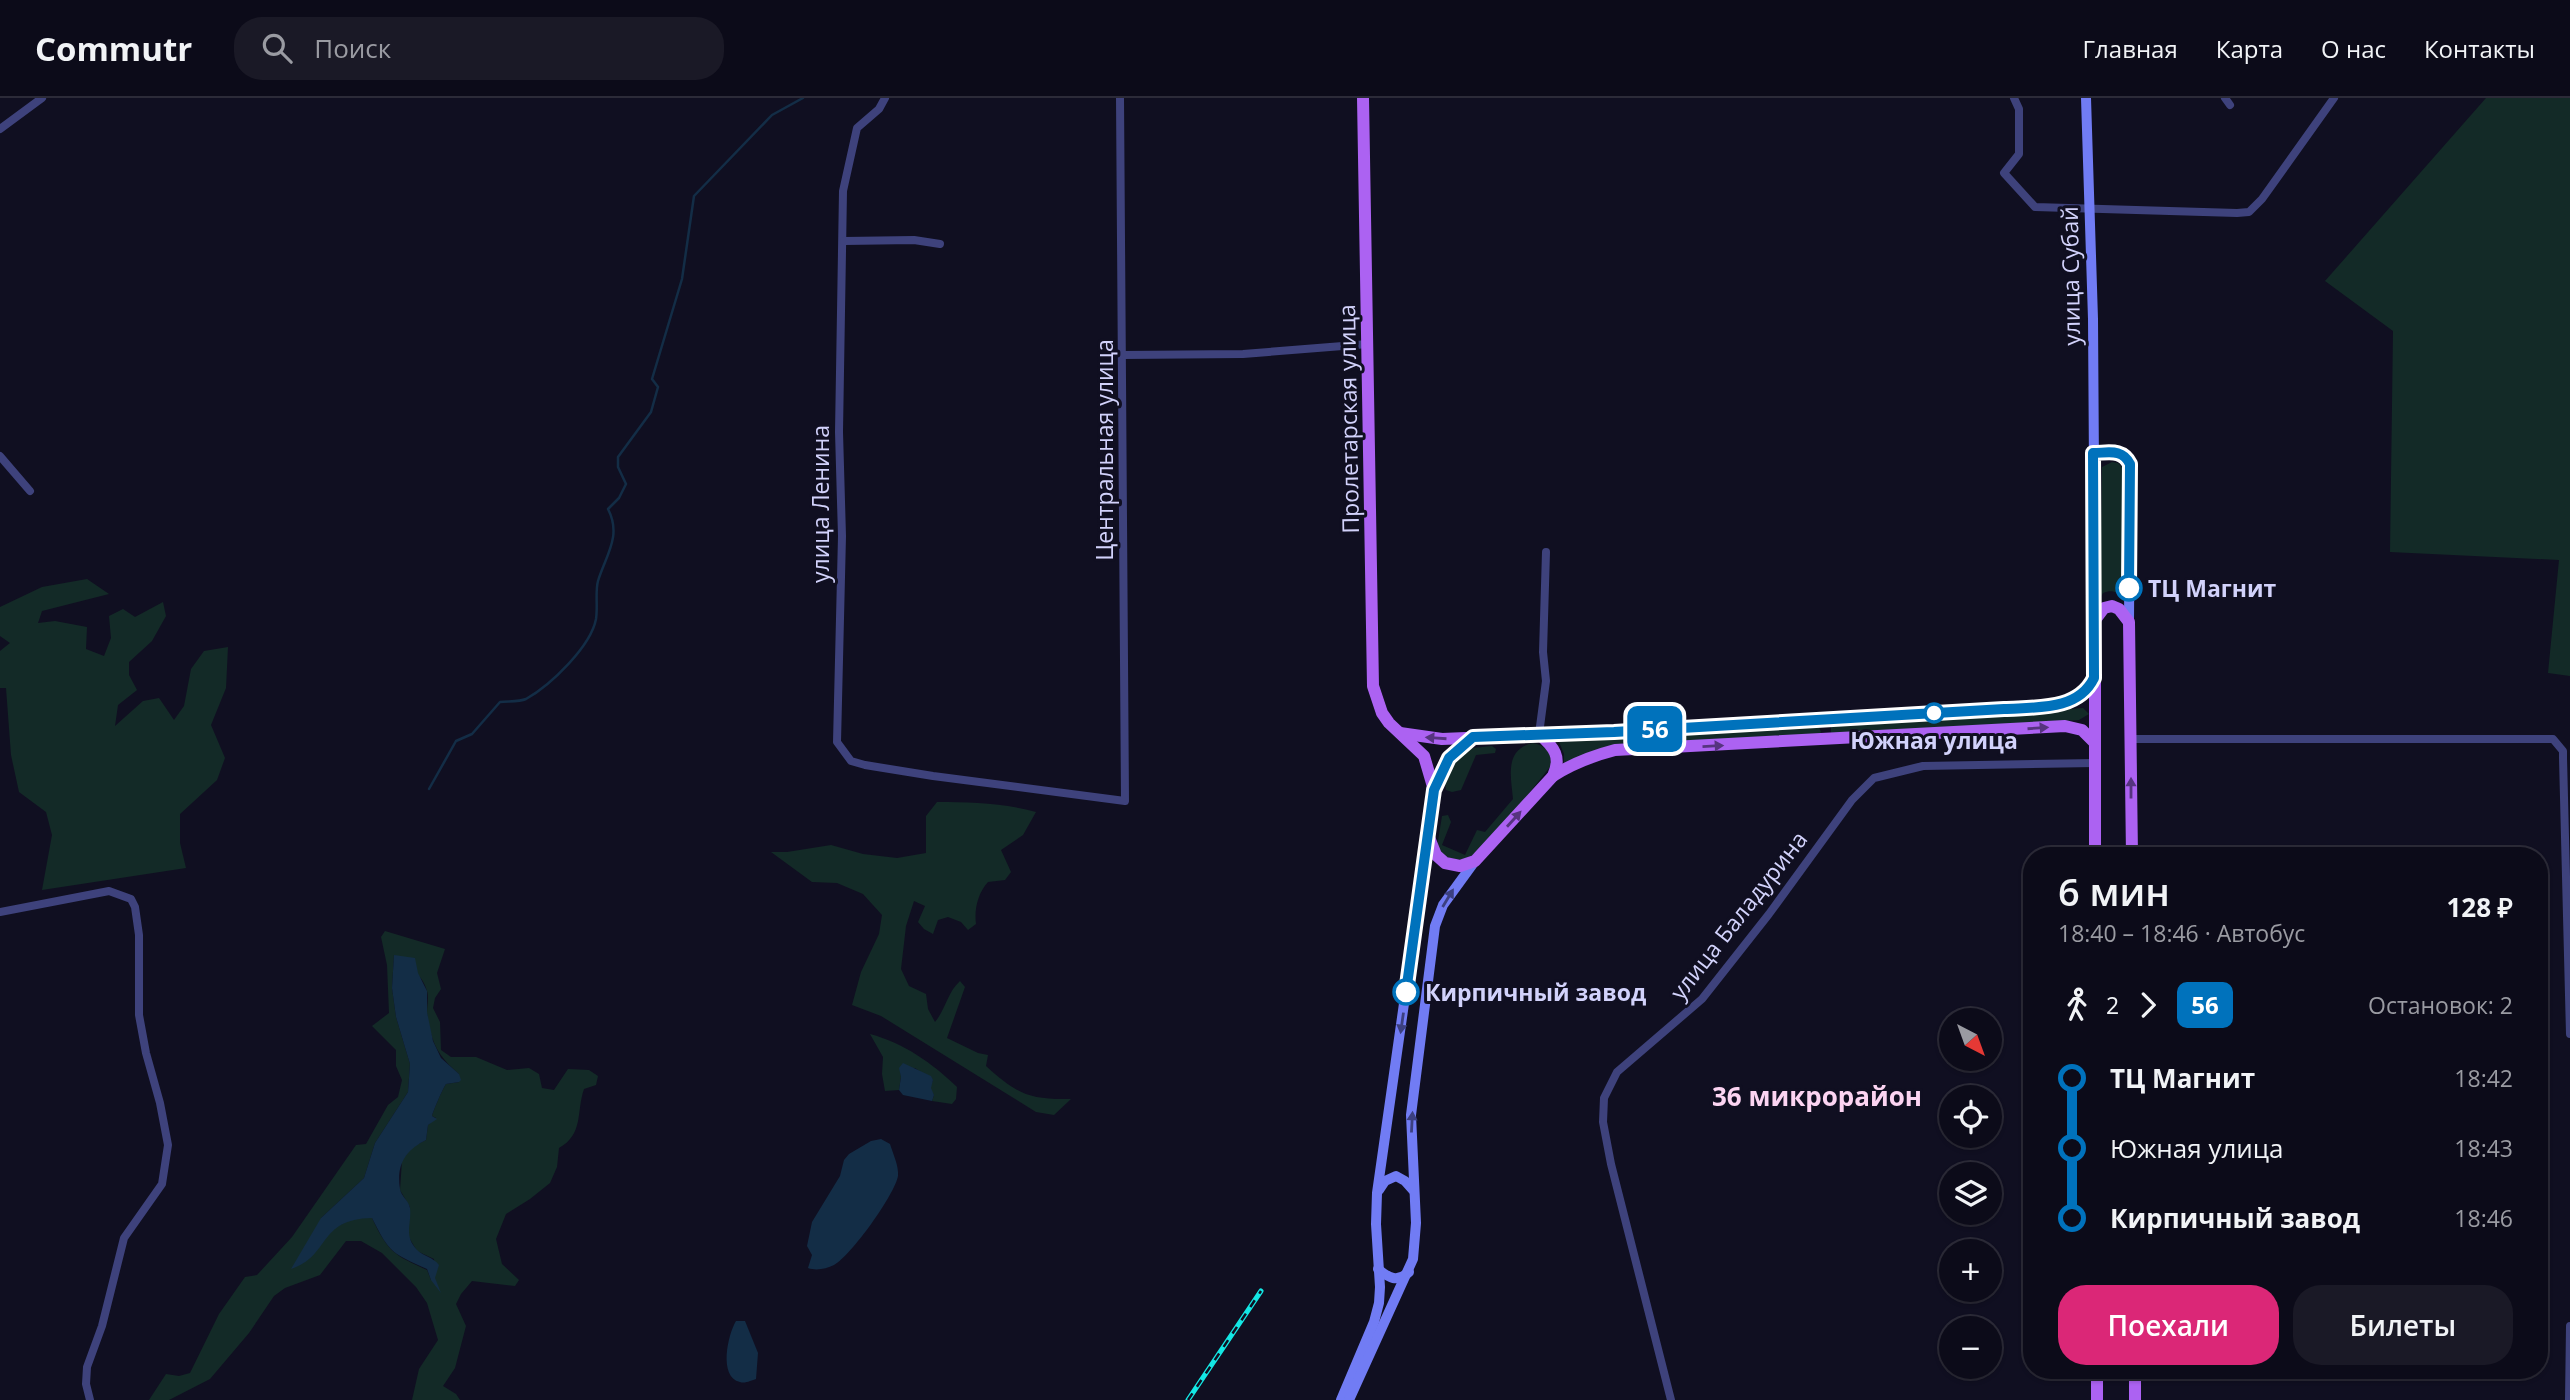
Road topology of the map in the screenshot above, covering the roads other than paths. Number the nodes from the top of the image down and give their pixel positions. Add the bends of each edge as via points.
1 (42, 98) edge
2 (885, 98) edge
3 (1120, 98) edge
4 (1363, 98) edge
5 (2014, 98) edge
6 (2086, 98) edge
7 (2334, 98) edge
8 (0, 129) edge
9 (2090, 210) junction
10 (844, 241) junction
11 (940, 244) dead end
12 (1368, 344) junction
13 (1123, 355) junction
14 (2093, 453) junction
15 (0, 456) edge
16 (30, 491) dead end
17 (1546, 552) dead end
18 (2095, 620) junction
19 (2129, 622) junction
20 (2094, 678) junction
21 (1817, 719) junction
22 (1399, 732) junction
23 (1539, 734) junction
24 (1473, 737) junction
25 (2131, 739) junction
26 (1819, 741) junction
27 (2094, 742) junction
28 (2095, 763) junction
29 (1553, 776) junction
30 (1434, 790) junction
31 (1125, 801) joint
32 (1428, 835) junction
33 (2095, 847) edge
34 (2132, 847) edge
35 (1475, 861) junction
36 (0, 912) edge
37 (2570, 1034) edge
38 (1413, 1190) junction
39 (1377, 1193) junction
40 (1378, 1269) junction
41 (1409, 1272) junction
42 (2570, 1326) edge
43 (2097, 1379) edge
44 (2135, 1379) edge
45 (90, 1400) edge
46 (1341, 1400) edge
47 (1349, 1400) edge
48 (1671, 1400) edge
49 (2097, 1400) edge
50 (2136, 1400) edge
51 (2569, 1400) edge

1 - 8 street
2 - 10 street, улица Ленина via 857,128 843,191
3 - 13 street, Центральная улица
4 - 12 main road, Пролетарская улица
5 - 9 street via 2019,109 2019,153 2004,173 2035,207
6 - 9 main road, улица Субай
7 - 9 street via 2249,212
9 - 14 main road, улица Субай
10 - 11 street
10 - 31 street, улица Ленина via 837,742 851,761
12 - 13 street via 1243,354
12 - 22 main road, Пролетарская улица via 1373,686 1381,713
13 - 31 street, Центральная улица
14 - 18 main road, улица Субай
14 - 19 main road via 2118,452 2130,464
15 - 16 street
17 - 23 street via 1546,681
18 - 19 main road via 2104,608 2112,606
18 - 20 main road
19 - 25 main road
20 - 21 main road via 2076,699 2046,706
20 - 27 main road
21 - 23 main road
21 - 26 main road via 1824,729
24 -> 22 main road
22 - 30 main road, Пролетарская улица via 1424,756
23 - 24 main road
23 - 29 main road via 1557,754
24 - 30 main road via 1449,758
34 -> 25 main road
25 - 37 street via 2548,738 2558,743 2563,758
26 -> 27 main road via 2065,726 2082,730
29 -> 26 main road via 1570,765 1615,750
27 - 28 main road
28 - 33 main road
28 - 48 street, улица Баладурина via 1923,766 1874,778 1852,800 1702,999 1613,1078 1602,1110 1607,1143
35 -> 29 main road
30 - 32 main road
32 - 35 main road via 1436,855 1445,863 1460,866
32 -> 39 main road
38 -> 35 main road via 1411,1115 1435,926 1443,905
36 - 45 street via 113,891 131,899 135,907 139,1014 168,1145 162,1184 124,1238 87,1367
38 - 39 main road via 1396,1176 1385,1181
38 - 41 main road via 1415,1245
39 - 40 main road
40 - 41 main road via 1394,1279
40 - 46 main road via 1379,1303 1374,1322
41 - 47 main road
42 - 51 street
43 - 49 main road
44 - 50 main road

